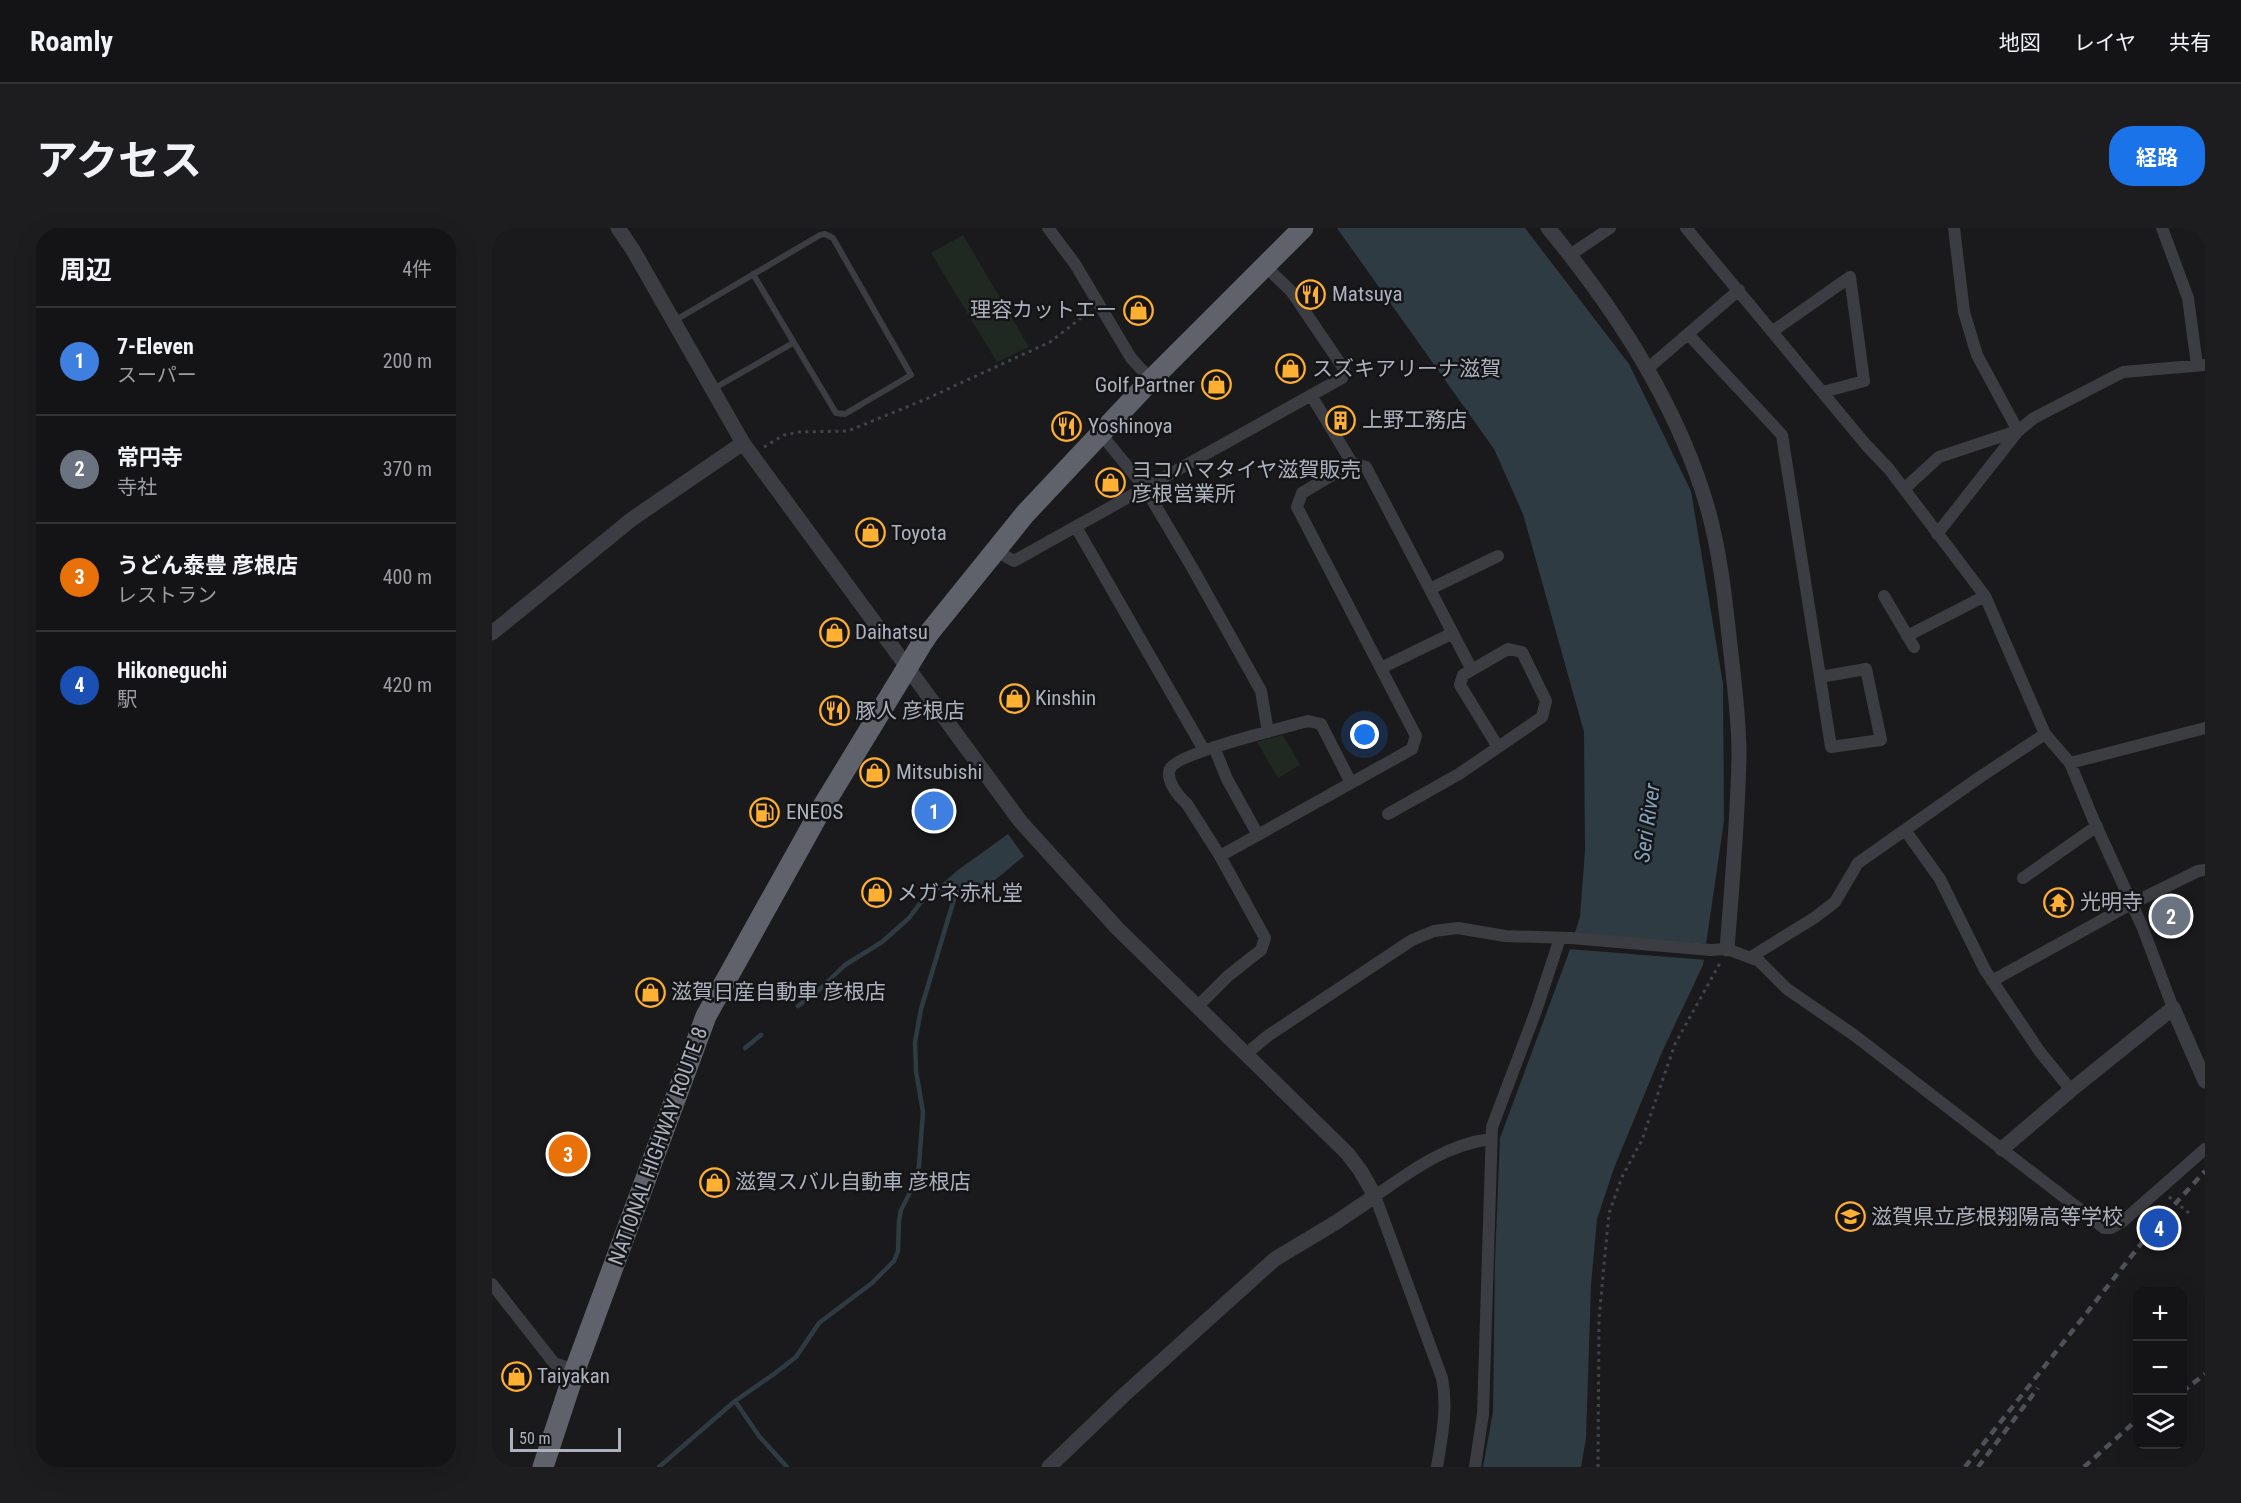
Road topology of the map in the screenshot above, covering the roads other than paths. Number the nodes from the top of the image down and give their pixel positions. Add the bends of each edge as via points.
1 (618, 228) edge
2 (837, 228) edge
3 (1048, 228) edge
4 (1303, 228) edge
5 (1548, 228) edge
6 (1610, 228) edge
7 (1686, 228) edge
8 (1954, 228) edge
9 (2163, 228) edge
10 (830, 235) junction
11 (1570, 255) junction
12 (1265, 266) junction
13 (753, 274) junction
14 (1739, 290) junction
15 (674, 321) junction
16 (1773, 332) junction
17 (1688, 334) junction
18 (794, 343) junction
19 (2201, 365) edge
20 (1646, 369) junction
21 (1151, 380) junction
22 (713, 389) junction
23 (1823, 392) junction
24 (1311, 395) junction
25 (2018, 431) junction
26 (1101, 434) junction
27 (743, 443) junction
28 (1352, 463) junction
29 (1145, 488) junction
30 (1904, 489) junction
31 (1076, 527) junction
32 (1937, 534) junction
33 (996, 550) junction
34 (1498, 556) dead end
35 (1430, 589) junction
36 (1884, 596) dead end
37 (1985, 596) junction
38 (492, 633) edge
39 (1453, 633) junction
40 (1907, 636) junction
41 (1914, 647) dead end
42 (909, 666) junction
43 (1381, 668) junction
44 (1472, 670) junction
45 (1820, 677) junction
46 (2205, 728) edge
47 (1268, 732) junction
48 (2045, 734) junction
49 (1497, 747) junction
50 (1209, 749) junction
51 (2070, 763) junction
52 (1352, 783) junction
53 (1388, 814) dead end
54 (2097, 826) junction
55 (1905, 830) junction
56 (1258, 835) junction
57 (1220, 856) junction
58 (2205, 870) edge
59 (2023, 878) dead end
60 (2131, 904) junction
61 (1565, 938) junction
62 (1727, 949) junction
63 (1751, 957) junction
64 (1992, 981) junction
65 (1197, 1006) junction
66 (2173, 1008) junction
67 (1246, 1054) junction
68 (2205, 1081) edge
69 (2071, 1090) junction
70 (1490, 1139) junction
71 (2002, 1149) junction
72 (2205, 1149) edge
73 (1375, 1196) junction
74 (492, 1284) edge
75 (575, 1370) junction
76 (543, 1467) edge
77 (1049, 1467) edge
78 (1437, 1467) edge
79 (1475, 1467) edge

1 - 15 street
2 - 10 lane
3 - 21 street via 1075,264 1131,358
4 - 12 highway, NATIONAL HIGHWAY ROUTE 8
5 - 11 street
6 - 11 street
7 - 14 street
8 - 25 street via 1964,312 1977,356
9 - 19 street via 2188,298
10 - 13 lane via 820,235
10 - 18 lane via 911,375 845,414 836,413
11 - 20 street
12 - 21 highway, NATIONAL HIGHWAY ROUTE 8
12 - 24 street via 1291,291 1344,369 1342,378
13 - 15 lane
13 - 18 lane
14 - 16 street
14 - 17 street
15 - 22 street
16 - 23 street
16 - 23 street via 1850,277 1864,381
17 - 20 street
17 - 45 street via 1782,435
18 - 22 lane
19 - 25 street via 2123,372 2034,418
20 - 62 street via 1695,469 1708,509 1722,578 1739,752
21 - 26 highway, NATIONAL HIGHWAY ROUTE 8
22 - 27 street
23 - 30 street
24 - 28 street
24 - 29 street
25 - 30 street via 1939,457
25 - 32 street
26 - 29 street
26 - 33 highway, NATIONAL HIGHWAY ROUTE 8
27 - 38 street via 632,519
27 - 42 street
28 - 35 street via 1366,467
28 - 43 street via 1302,493 1297,507
29 - 31 street
29 - 47 street via 1261,690
30 - 32 street
31 - 33 street via 1014,561
31 - 50 street
32 - 37 street
33 - 42 highway, NATIONAL HIGHWAY ROUTE 8 via 929,633
34 - 35 street
35 - 39 street
36 - 40 street
37 - 40 street
37 - 48 street
39 - 43 street
39 - 44 street
40 - 41 street
42 - 65 street via 1026,828 1117,928
42 - 75 highway, NATIONAL HIGHWAY ROUTE 8 via 823,806 706,1016
43 - 52 street via 1416,736 1412,749
44 - 49 street via 1463,675 1460,685
44 - 49 street via 1508,649 1522,652 1546,701 1542,717
45 - 45 street via 1831,747 1881,740 1866,669
46 - 51 street
47 - 50 street
47 - 52 street via 1308,721 1321,724
48 - 51 street
48 - 55 street
49 - 53 street via 1459,774
50 - 56 street
50 - 57 street via 1174,763 1168,772 1180,798
51 - 54 street
52 - 56 street
54 - 59 street
54 - 60 street
55 - 63 street via 1858,863 1835,902
55 - 64 street via 1940,879
56 - 57 street
57 - 65 street via 1265,938 1261,950
58 - 60 street
60 - 64 street
60 - 66 street
61 - 62 street
61 - 67 street via 1505,936 1458,928 1434,931 1412,940
61 - 70 street via 1498,1106
62 - 63 street
63 - 71 street via 1768,968 1787,989 1854,1035
64 - 69 street
65 - 67 street
66 - 68 street
66 - 69 street
67 - 73 street via 1347,1153
69 - 71 street
70 - 73 street via 1472,1141 1435,1156
70 - 79 street via 1483,1414
71 - 72 street via 2104,1228 2122,1222
73 - 77 street via 1275,1259
73 - 78 street via 1442,1378 1446,1398
74 - 75 street via 555,1363
75 - 76 highway, NATIONAL HIGHWAY ROUTE 8

